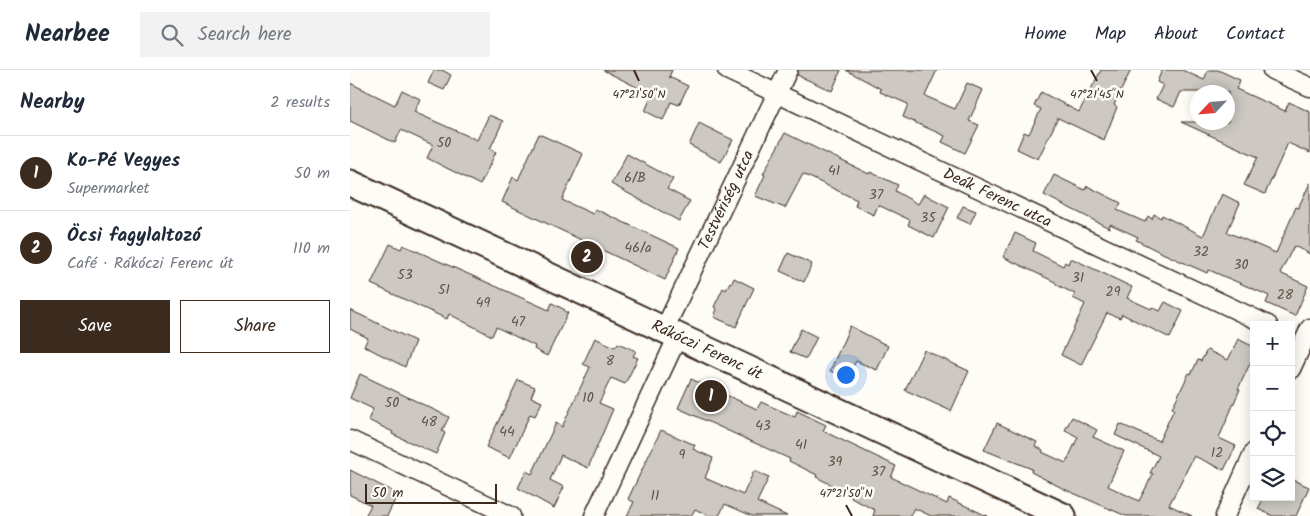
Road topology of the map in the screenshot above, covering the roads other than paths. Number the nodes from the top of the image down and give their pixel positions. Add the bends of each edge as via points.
1 (727, 70) edge
2 (788, 70) edge
3 (1272, 70) edge
4 (1310, 88) edge
5 (777, 93) junction
6 (350, 183) edge
7 (1260, 321) edge
8 (671, 333) junction
9 (1304, 337) edge
10 (1292, 366) edge
11 (350, 440) edge
12 (1252, 456) edge
13 (511, 516) edge
14 (594, 516) edge
15 (1063, 516) edge
16 (1225, 516) edge

1 - 5 street, Deák Ferenc utca
2 - 5 street, Testvériség utca
3 - 4 street
5 - 7 street, Deák Ferenc utca
5 - 8 street, Testvériség utca
6 - 8 street, Rákóczi Ferenc út
8 - 14 street, Testvériség utca
8 - 15 street, Rákóczi Ferenc út
9 - 10 street
11 - 13 street
12 - 16 street

